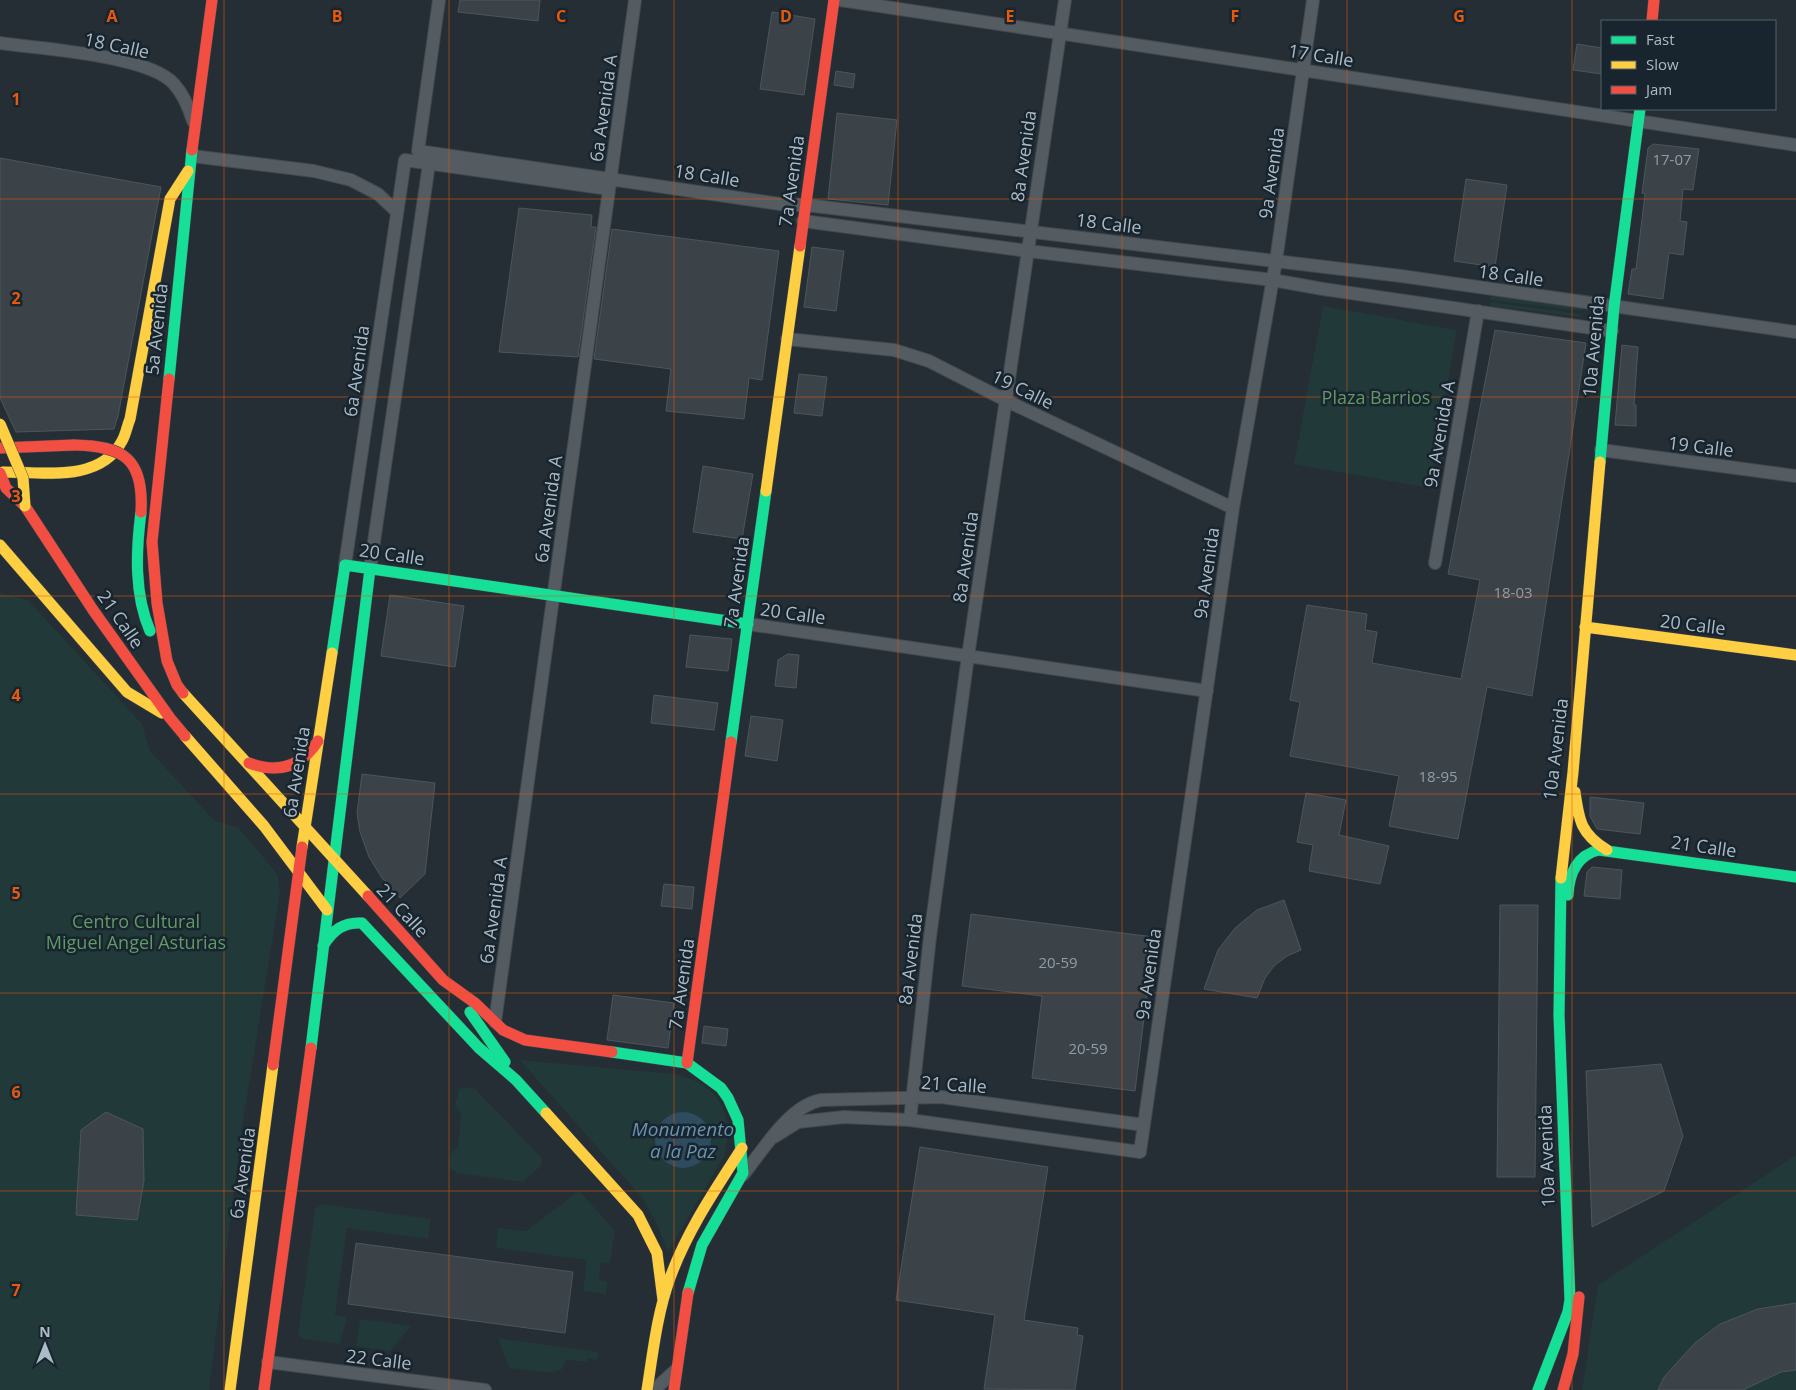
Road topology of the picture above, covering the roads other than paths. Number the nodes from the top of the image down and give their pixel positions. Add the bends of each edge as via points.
1 (212, 0) edge
2 (439, 0) edge
3 (635, 0) edge
4 (834, 0) edge
5 (840, 0) edge
6 (1065, 0) edge
7 (1313, 0) edge
8 (1654, 0) edge
9 (1652, 20) edge
10 (1059, 33) junction
11 (0, 43) edge
12 (1304, 70) junction
13 (1601, 110) edge
14 (1602, 110) edge
15 (1639, 115) edge
16 (195, 129) junction
17 (1796, 145) edge
18 (405, 160) joint
19 (191, 162) junction
20 (429, 164) junction
21 (610, 184) junction
22 (806, 205) junction
23 (397, 212) junction
24 (803, 221) junction
25 (1030, 231) junction
26 (1028, 251) junction
27 (1276, 261) junction
28 (1273, 280) junction
29 (1614, 307) junction
30 (1478, 312) junction
31 (1612, 331) junction
32 (1796, 332) edge
33 (787, 339) junction
34 (1006, 400) junction
35 (0, 424) edge
36 (0, 448) edge
37 (1601, 450) junction
38 (0, 473) edge
39 (1796, 476) edge
40 (25, 506) junction
41 (1233, 508) junction
42 (0, 545) edge
43 (1435, 563) dead end
44 (344, 565) junction
45 (370, 569) junction
46 (554, 596) junction
47 (748, 624) junction
48 (1585, 627) junction
49 (1796, 655) edge
50 (968, 656) junction
51 (167, 661) junction
52 (1207, 691) junction
53 (170, 718) junction
54 (319, 739) junction
55 (249, 763) junction
56 (1573, 772) junction
57 (305, 828) junction
58 (1607, 850) junction
59 (333, 860) junction
60 (300, 874) junction
61 (1796, 877) edge
62 (327, 910) junction
63 (323, 946) junction
64 (443, 980) junction
65 (495, 1022) junction
66 (687, 1063) junction
67 (516, 1080) junction
68 (912, 1098) junction
69 (910, 1120) junction
70 (1144, 1125) junction
71 (774, 1137) junction
72 (742, 1148) junction
73 (1140, 1152) joint
74 (743, 1174) junction
75 (663, 1300) junction
76 (268, 1362) junction
77 (677, 1369) junction
78 (230, 1390) edge
79 (264, 1390) edge
80 (485, 1390) edge
81 (647, 1390) edge
82 (654, 1390) edge
83 (674, 1390) edge
84 (1538, 1390) edge
85 (1564, 1390) edge

1 - 16 main road, 5a Avenida
2 - 21 street, 18 Calle via 418,151
3 - 21 street, 6a Avenida A
4 - 22 main road, 7a Avenida
5 - 10 street, 17 Calle
6 - 10 street, 8a Avenida
7 - 12 street, 9a Avenida
8 - 9 main road
10 - 12 street, 17 Calle
10 - 25 street, 8a Avenida
11 - 16 street, 18 Calle via 125,61 154,70 174,83 187,102
12 - 13 street, 17 Calle
12 - 27 street, 9a Avenida
14 - 15 street, 17 Calle
15 - 17 street, 17 Calle
15 - 29 main road, 10a Avenida
16 - 19 main road, 5a Avenida
18 - 20 street, 18 Calle
18 - 23 street, 6a Avenida
19 - 23 street via 314,172 351,180 378,194
19 - 38 main road via 170,199 130,419 115,455 85,470
19 - 51 main road, 5a Avenida via 152,542 156,594
20 - 21 street, 18 Calle
20 - 45 street
21 - 22 street, 18 Calle
21 - 46 street, 6a Avenida A
22 - 24 main road, 7a Avenida
22 - 25 street, 18 Calle
23 - 44 street, 6a Avenida
24 - 26 street, 18 Calle
24 - 33 main road, 7a Avenida
25 - 26 street, 8a Avenida
25 - 27 street, 18 Calle
26 - 28 street, 18 Calle
26 - 34 street, 8a Avenida
27 - 28 street, 9a Avenida
27 - 29 street, 18 Calle
28 - 30 street, 18 Calle
28 - 41 street, 9a Avenida
29 - 31 main road, 10a Avenida
29 - 32 street, 18 Calle
30 - 31 street, 18 Calle
30 - 43 street, 9a Avenida A
31 - 37 main road, 10a Avenida
33 - 34 street, 19 Calle via 894,350 929,361
33 - 47 main road, 7a Avenida
34 - 41 street, 19 Calle
34 - 50 street, 8a Avenida
35 - 40 main road, bridge via 23,478
36 - 51 main road, bridge via 90,445 112,450 138,469 143,482 137,548 139,587 148,628
37 - 39 street, 19 Calle
37 - 48 main road, 10a Avenida
38 - 40 main road, 21 Calle via 6,488
40 - 53 main road, 21 Calle via 93,610
41 - 52 street, 9a Avenida
42 - 53 main road via 127,692
44 - 45 main road, 20 Calle
44 - 54 main road, 6a Avenida
45 - 46 main road, 20 Calle
45 - 59 main road
46 - 47 main road, 20 Calle
46 - 65 street, 6a Avenida A
47 - 50 street, 20 Calle
47 - 66 main road, 7a Avenida
48 - 49 main road, 20 Calle
48 - 56 main road, 10a Avenida
50 - 52 street, 20 Calle
50 - 68 street, 8a Avenida
51 - 55 main road, 21 Calle via 185,697
52 - 70 street, 9a Avenida
53 - 60 main road, 21 Calle via 264,826
54 - 55 main road via 312,752 294,766 272,770
54 - 57 main road, 6a Avenida
55 - 57 main road, 21 Calle
56 - 58 main road via 1582,831
56 - 84 main road, 10a Avenida via 1562,843 1558,940 1570,1300
57 - 59 main road, 21 Calle
57 - 60 main road, 6a Avenida
58 - 61 main road, 21 Calle
58 - 85 main road, 10a Avenida via 1591,851 1581,859 1568,890 1580,1281 1573,1354
59 - 62 main road
59 - 64 main road, 21 Calle
60 - 62 main road, 21 Calle
60 - 78 main road, 6a Avenida
62 - 63 main road
63 - 67 main road via 338,926 362,923 479,1048
63 - 76 main road via 307,1087
64 - 65 main road, 21 Calle
64 - 67 main road via 483,1028
65 - 66 main road, 21 Calle via 503,1030 525,1040
66 - 72 main road via 720,1084 738,1118
67 - 75 main road via 638,1215 657,1253
68 - 69 street, 8a Avenida
68 - 70 street, 21 Calle via 941,1097
68 - 71 street, 21 Calle via 859,1098 808,1103 796,1111
69 - 71 street, 21 Calle via 823,1118 798,1122
69 - 73 street, 21 Calle
70 - 73 street, 9a Avenida
71 - 74 street, 21 Calle
72 - 74 main road
72 - 75 main road via 688,1233
74 - 77 main road via 710,1228 699,1254
75 - 81 main road
76 - 79 main road
76 - 80 street, 22 Calle
77 - 82 street
77 - 83 main road

